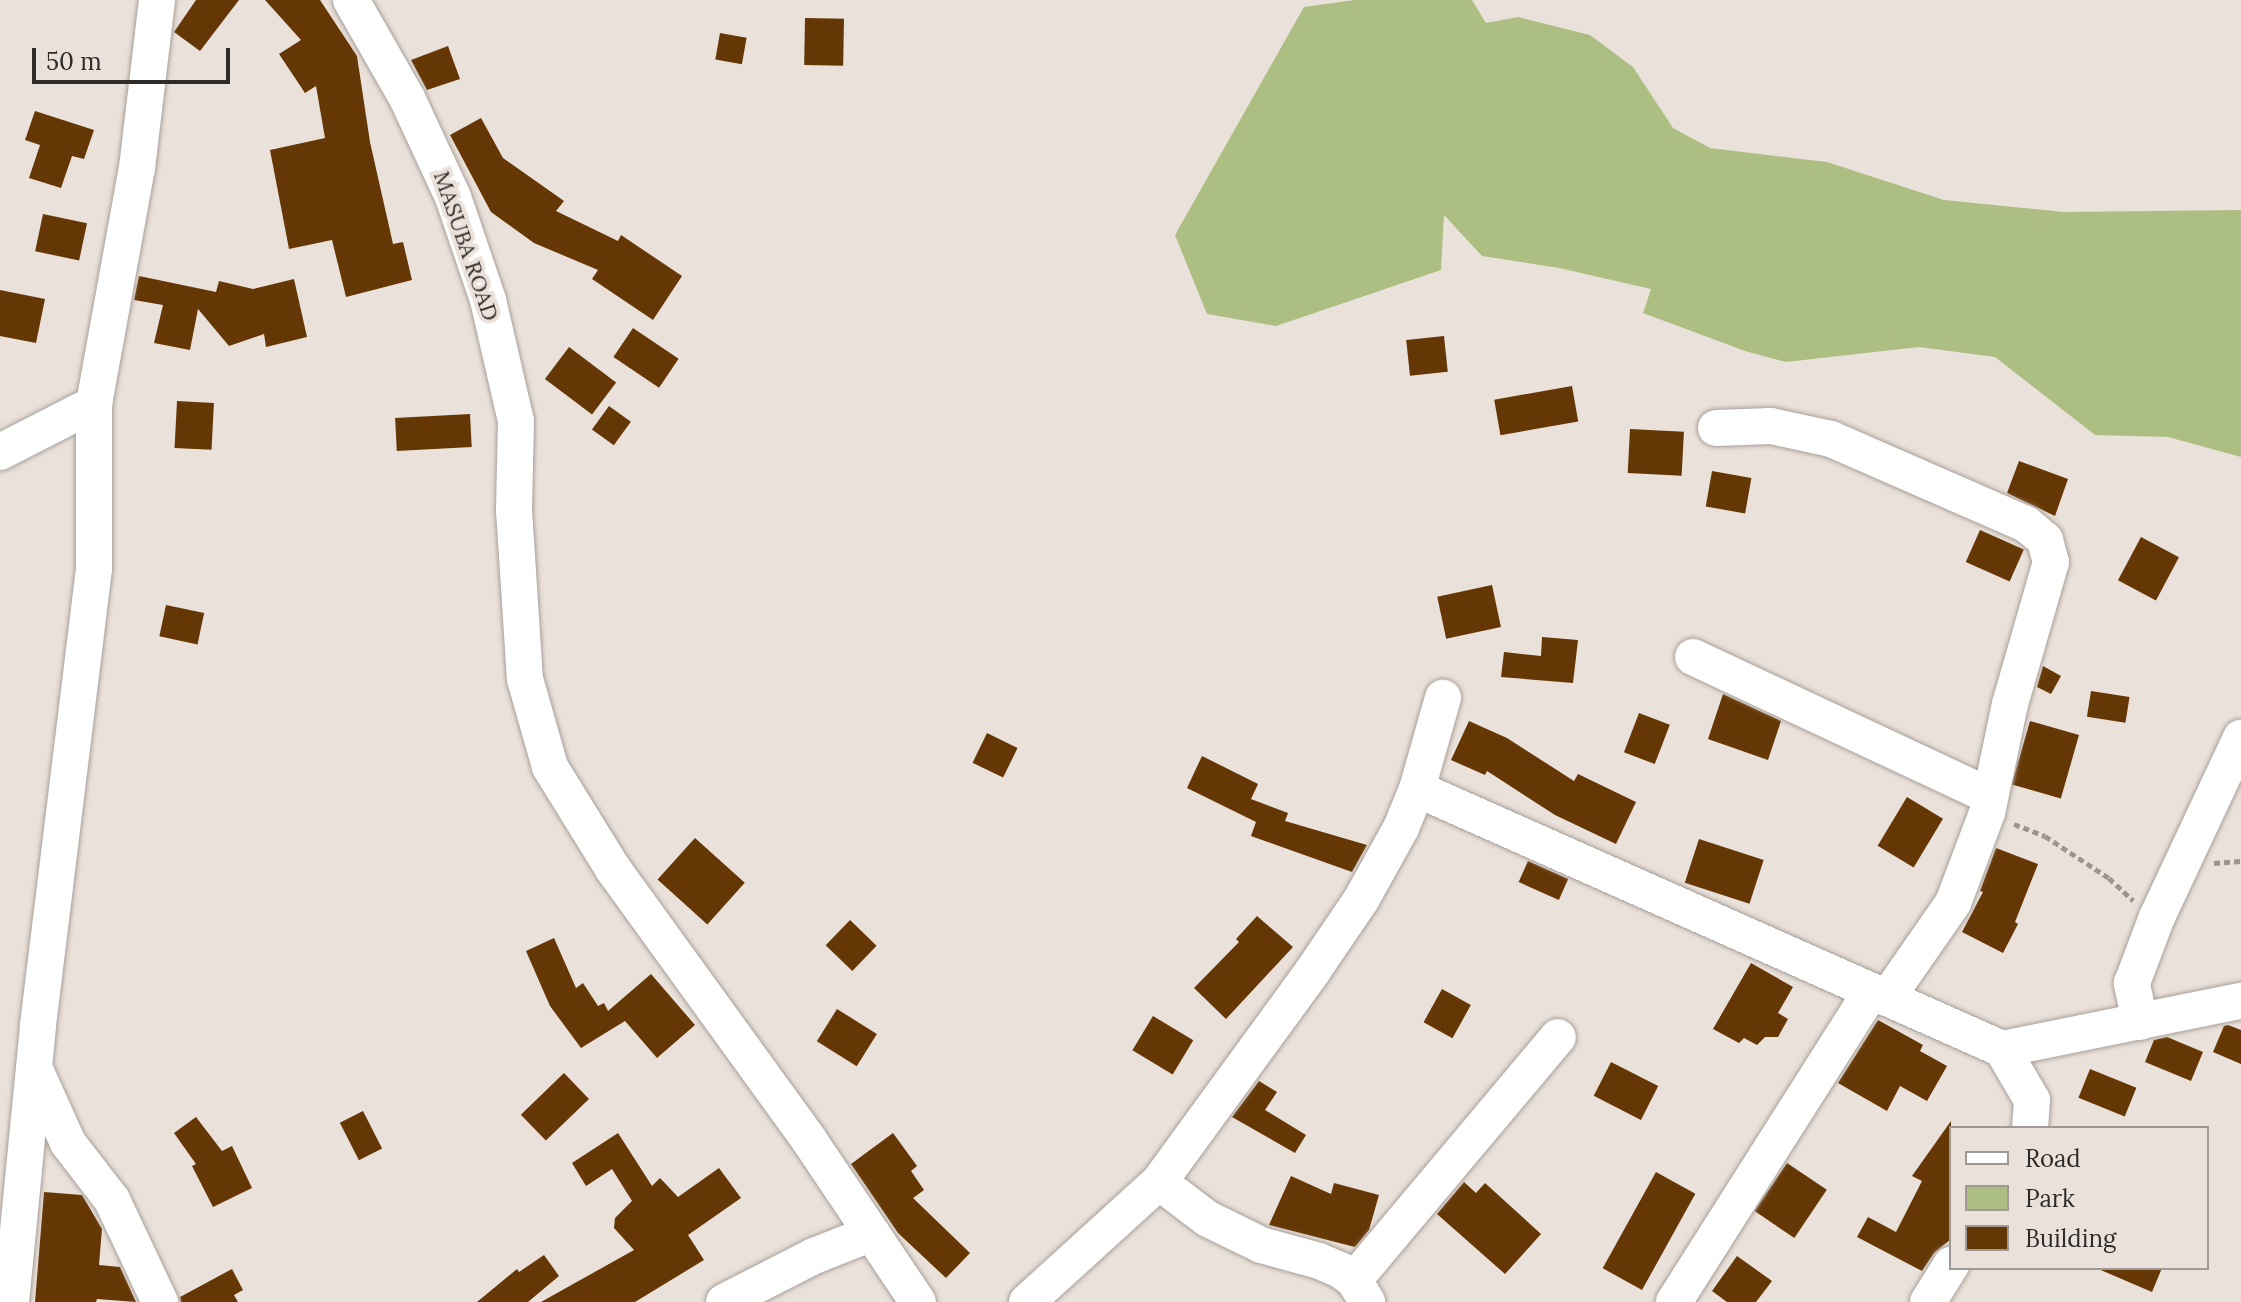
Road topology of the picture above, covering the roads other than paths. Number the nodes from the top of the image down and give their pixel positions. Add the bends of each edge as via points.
1 (157, 0) edge
2 (351, 0) edge
3 (94, 404) junction
4 (1716, 428) dead end
5 (0, 452) edge
6 (1693, 657) dead end
7 (1443, 698) dead end
8 (2241, 738) edge
9 (1417, 789) junction
10 (1988, 804) junction
11 (1879, 995) junction
12 (2241, 1001) edge
13 (2140, 1022) junction
14 (1558, 1037) dead end
15 (2002, 1049) junction
16 (35, 1068) junction
17 (2030, 1126) edge
18 (1159, 1182) junction
19 (872, 1233) junction
20 (1949, 1268) edge
21 (1360, 1291) edge
22 (11, 1302) edge
23 (160, 1302) edge
24 (724, 1302) edge
25 (918, 1302) edge
26 (1027, 1302) edge
27 (1674, 1302) edge
28 (1928, 1302) edge

1 - 3 street via 137,168
2 - 19 street, MASUBA ROAD via 407,98 453,197 488,300 516,421 514,510 525,679 550,767 613,869
3 - 5 street
3 - 16 street via 94,569
4 - 10 street via 1771,426 1831,439 2026,524 2045,540 2051,562
6 - 10 street
7 - 9 street
8 - 13 street via 2132,983
9 - 11 street
9 - 18 street via 1361,900
10 - 11 street via 1953,903
11 - 15 street
11 - 27 street
12 - 13 street
13 - 15 street
14 - 21 street
15 - 17 street via 2032,1100
16 - 22 street
16 - 23 street via 68,1143 112,1200
18 - 21 street via 1208,1219 1261,1245 1319,1261
18 - 26 street
19 - 24 street
19 - 25 street, MASUBA ROAD
20 - 28 street

